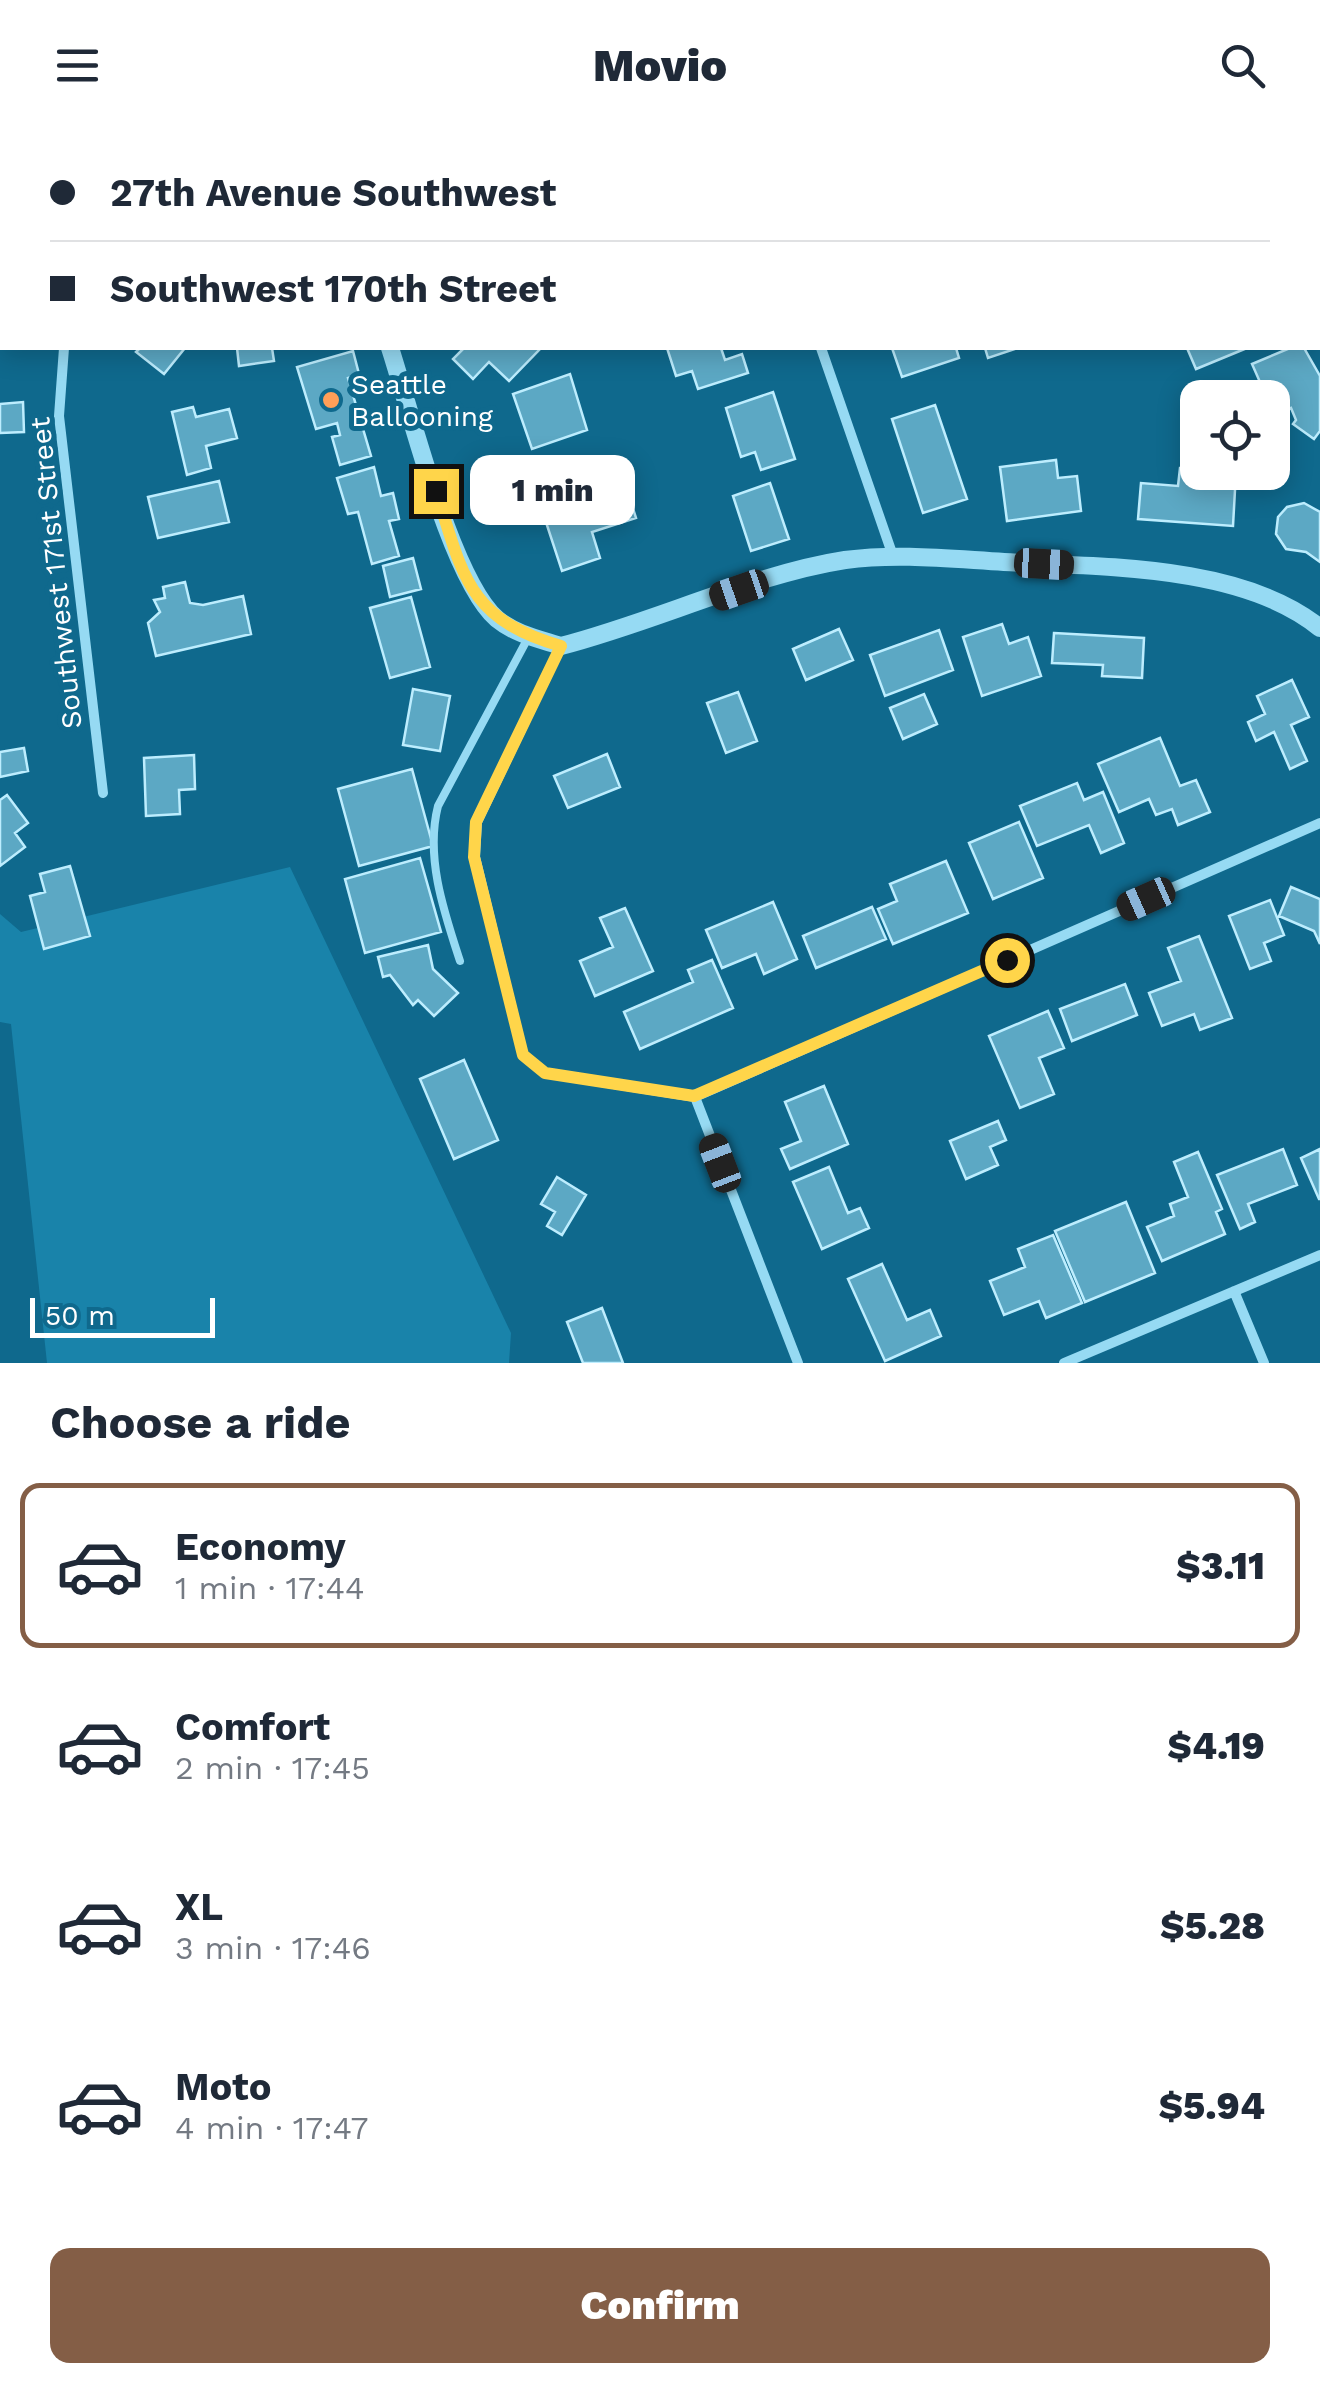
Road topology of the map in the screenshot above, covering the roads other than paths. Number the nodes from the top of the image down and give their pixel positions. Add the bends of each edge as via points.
1 (64, 350) edge
2 (391, 350) edge
3 (822, 350) edge
4 (892, 556) junction
5 (1320, 628) edge
6 (529, 636) junction
7 (561, 646) junction
8 (103, 794) dead end
9 (1320, 823) edge
10 (460, 961) dead end
11 (694, 1096) junction
12 (1320, 1255) edge
13 (1234, 1291) junction
14 (798, 1363) edge
15 (1064, 1363) edge
16 (1264, 1363) edge

1 - 8 street, Southwest 171st Street via 59,416
2 - 6 street via 459,562 476,597 499,621
3 - 4 street
4 - 5 street via 1119,568 1214,581
4 - 7 street via 842,561
6 - 7 street
6 - 10 lane via 434,823 434,862
7 - 11 street via 476,822 474,857 523,1055 545,1073
9 - 11 street
11 - 14 street
12 - 13 street
13 - 15 street
13 - 16 street

